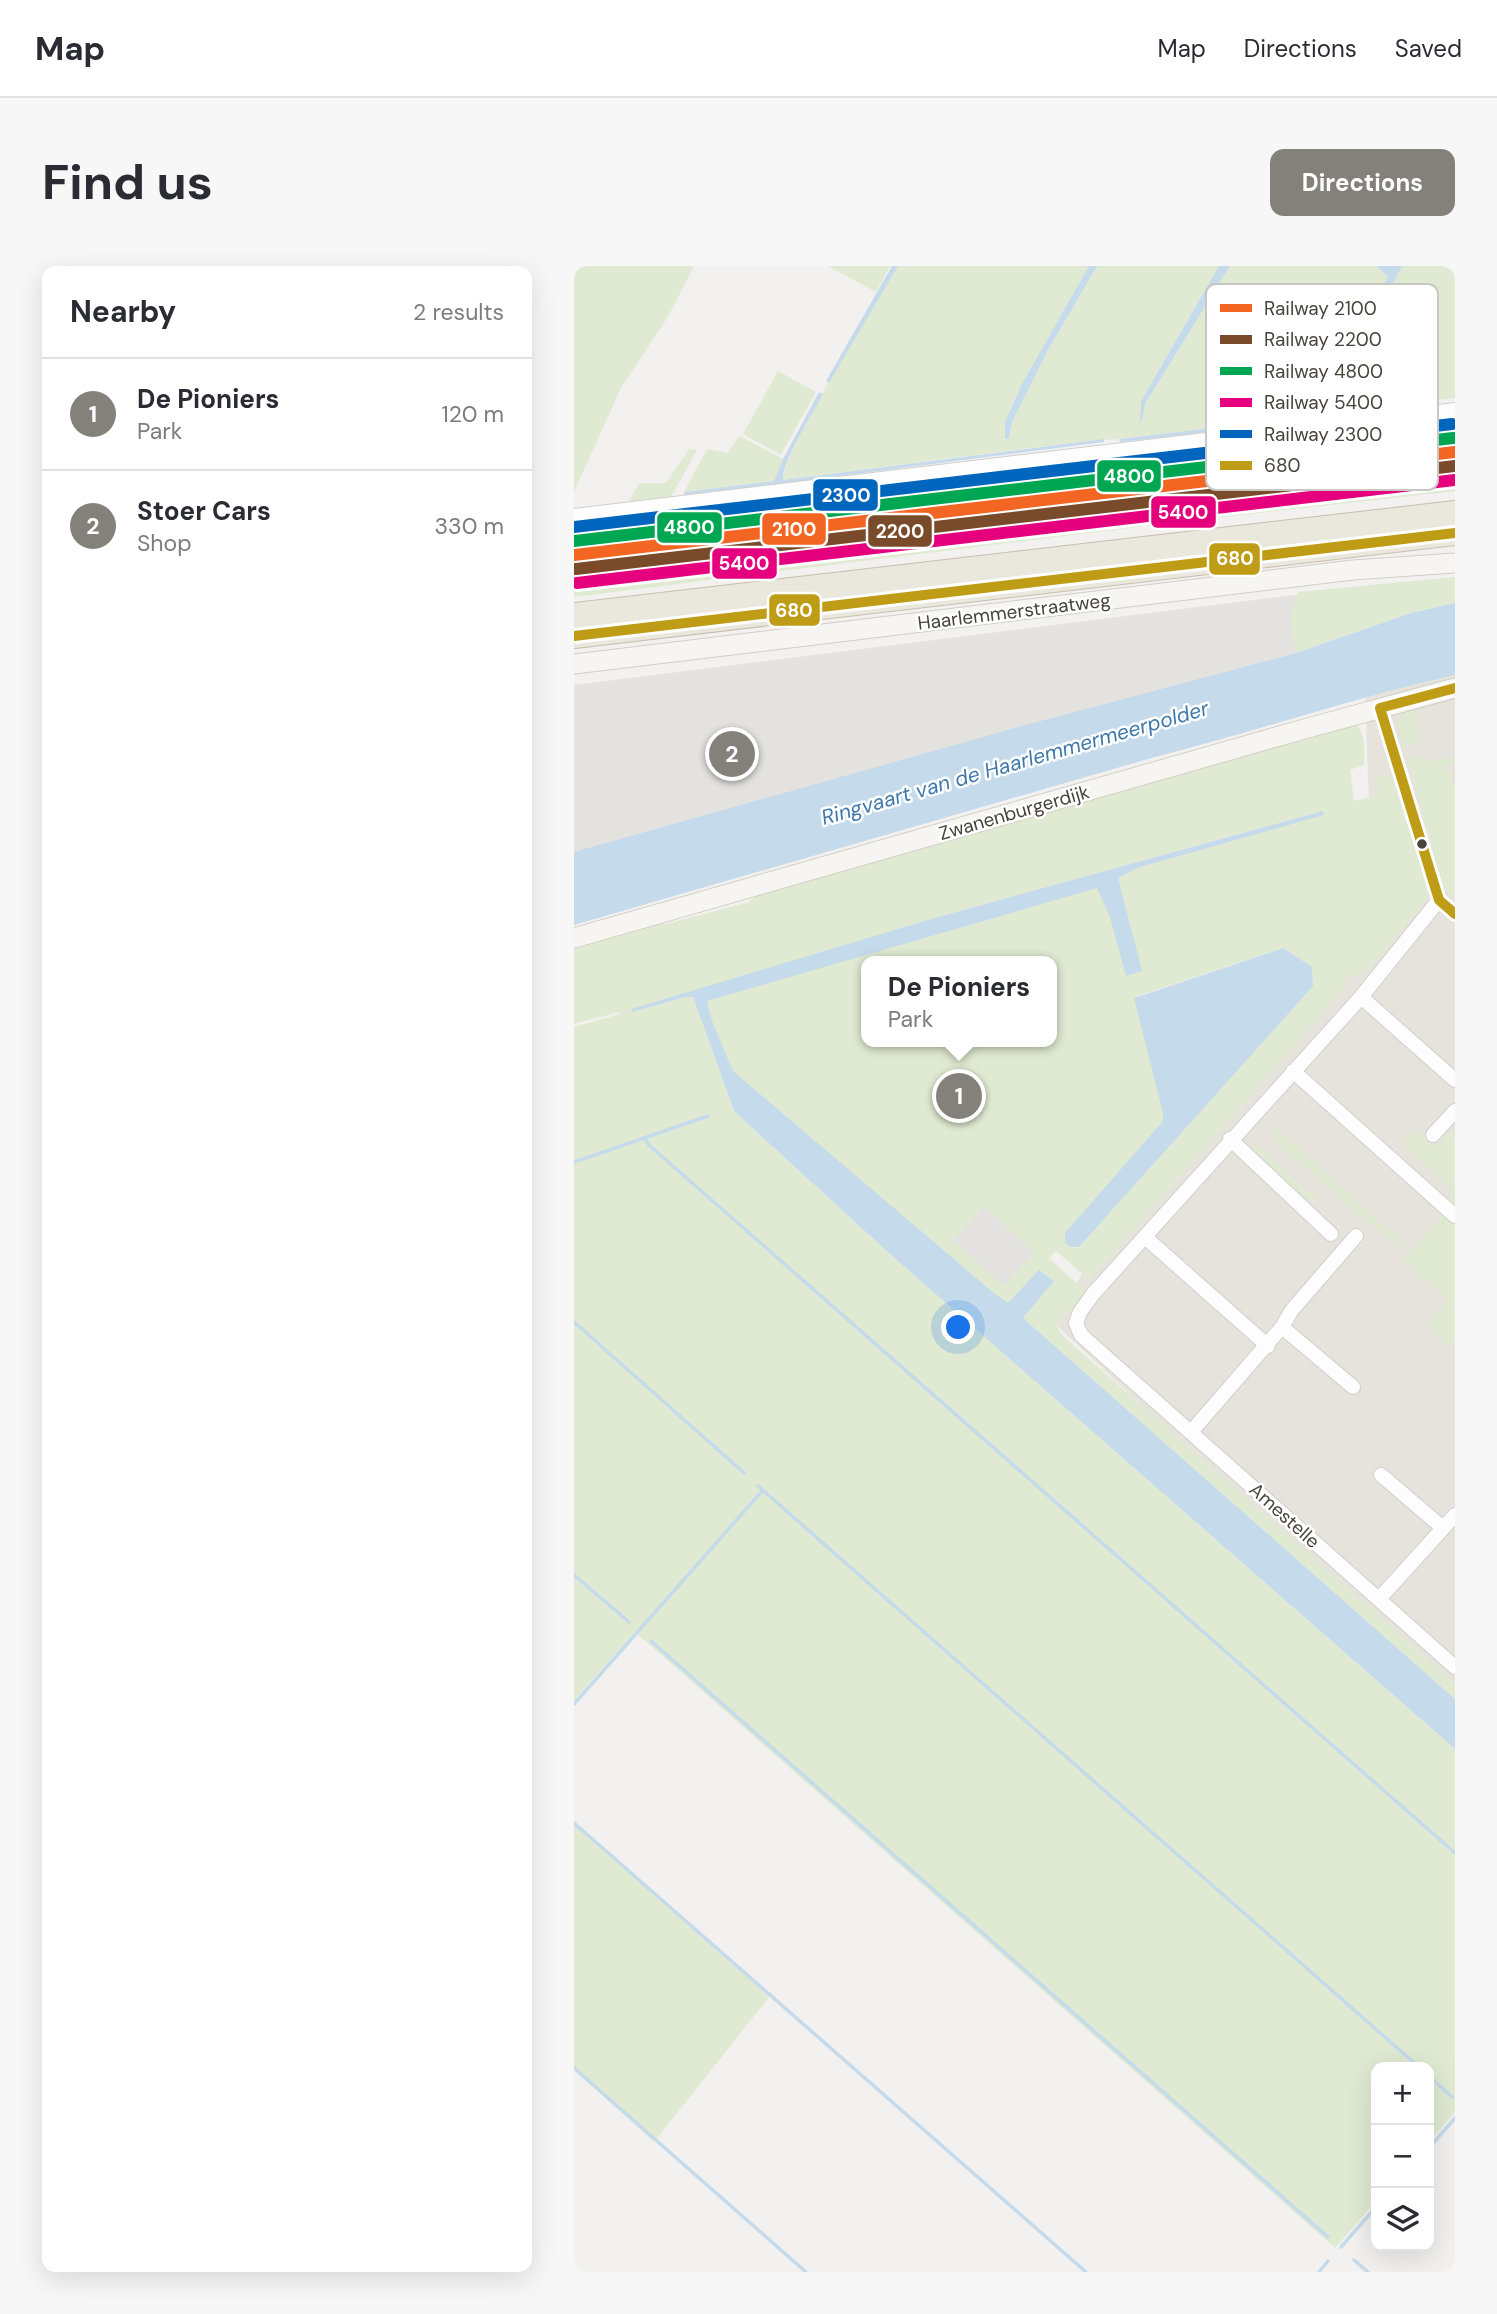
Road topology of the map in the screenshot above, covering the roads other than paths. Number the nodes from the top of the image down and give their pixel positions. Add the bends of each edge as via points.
1 (1206, 440) edge
2 (1455, 513) edge
3 (574, 516) edge
4 (1455, 533) edge
5 (1455, 563) edge
6 (574, 615) edge
7 (574, 636) edge
8 (574, 664) edge
9 (1455, 688) edge
10 (1380, 708) junction
11 (1438, 900) junction
12 (1455, 914) edge
13 (574, 938) edge
14 (1361, 996) junction
15 (1293, 1070) junction
16 (1455, 1080) edge
17 (1455, 1111) edge
18 (1433, 1135) dead end
19 (1230, 1139) junction
20 (1455, 1216) edge
21 (1331, 1234) dead end
22 (1356, 1236) dead end
23 (1146, 1238) junction
24 (1282, 1327) junction
25 (1268, 1346) junction
26 (1353, 1387) dead end
27 (1191, 1432) junction
28 (1381, 1475) dead end
29 (1455, 1515) edge
30 (1443, 1528) junction
31 (1379, 1599) junction
32 (1455, 1667) edge

1 - 3 street
2 - 6 highway
4 - 7 highway
5 - 8 street, Haarlemmerstraatweg via 1353,570
9 - 10 street, Zwanenburgerdijk
10 - 11 street
10 - 13 street, Zwanenburgerdijk
11 - 12 street
11 - 14 street
14 - 15 street
14 - 16 street
15 - 19 street
15 - 20 street
17 - 18 street
19 - 21 street
19 - 23 street
22 - 24 street
23 - 25 street
23 - 27 street, Amestelle via 1093,1294 1076,1323 1081,1335
24 - 25 street
24 - 26 street
25 - 27 street
27 - 31 street, Amestelle
28 - 30 street
29 - 30 street
30 - 31 street
31 - 32 street, Amestelle

